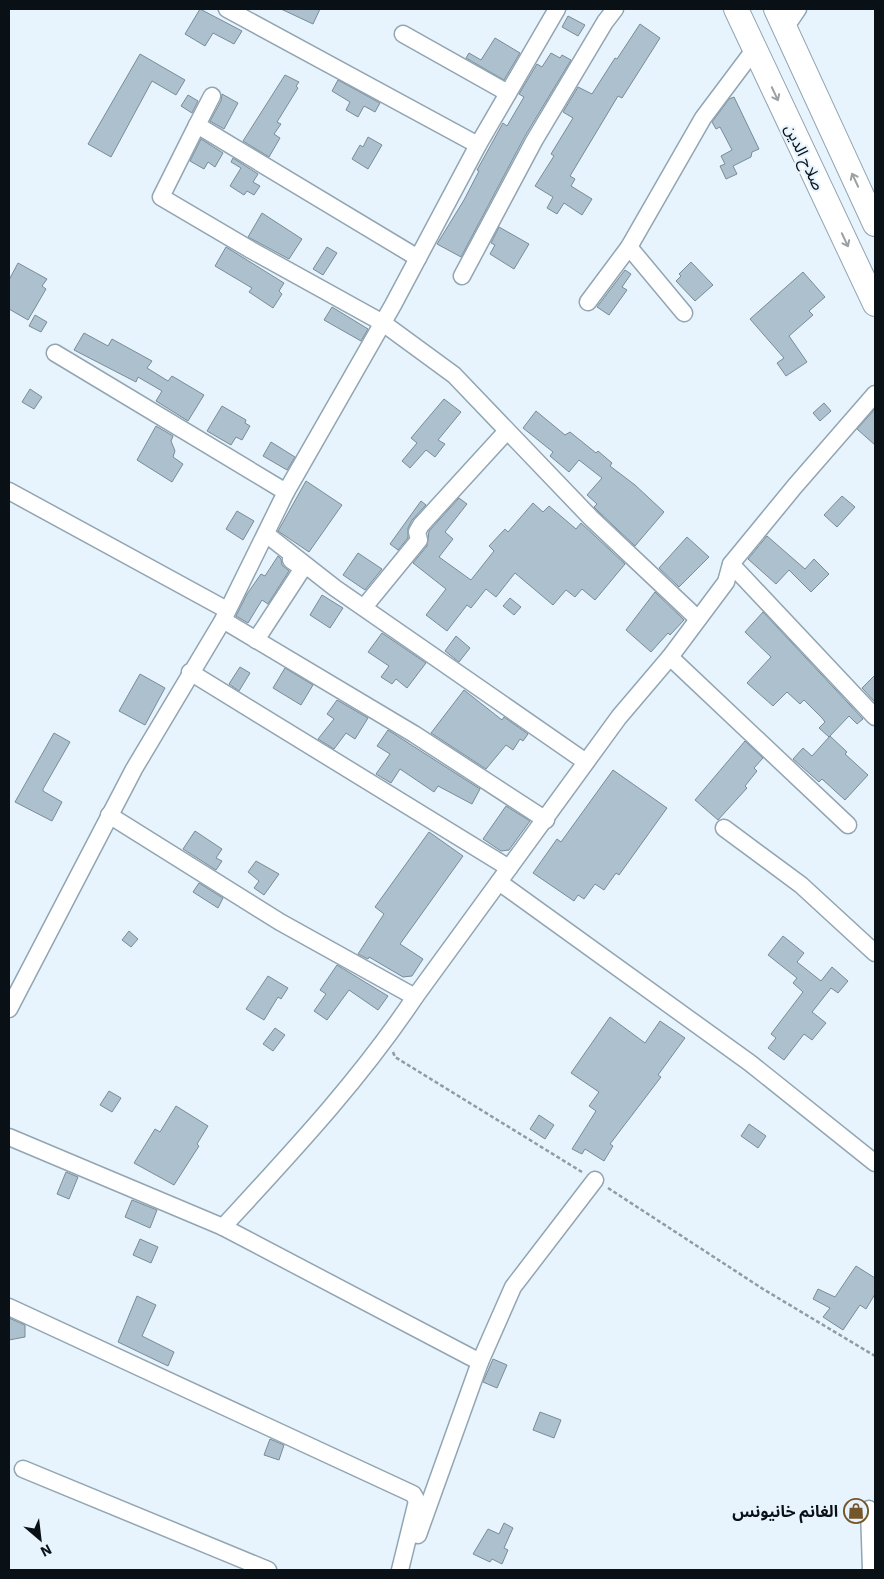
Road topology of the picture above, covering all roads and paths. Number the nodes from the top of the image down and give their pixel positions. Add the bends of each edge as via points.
1 (228, 9) edge
2 (557, 9) edge
3 (616, 9) edge
4 (736, 9) edge
5 (798, 9) edge
6 (780, 18) edge
7 (403, 34) dead end
8 (754, 50) junction
9 (508, 94) junction
10 (212, 96) dead end
11 (197, 125) junction
12 (478, 145) junction
13 (875, 224) edge
14 (629, 247) junction
15 (418, 258) junction
16 (462, 276) dead end
17 (588, 302) dead end
18 (875, 304) edge
19 (684, 313) dead end
20 (383, 323) junction
21 (55, 353) dead end
22 (875, 394) edge
23 (506, 432) junction
24 (9, 491) edge
25 (286, 492) junction
26 (264, 537) junction
27 (732, 564) junction
28 (365, 606) junction
29 (225, 615) junction
30 (698, 619) junction
31 (256, 640) junction
32 (670, 657) junction
33 (190, 672) junction
34 (875, 717) edge
35 (586, 762) junction
36 (109, 815) junction
37 (546, 820) junction
38 (848, 825) dead end
39 (724, 828) dead end
40 (509, 868) junction
41 (499, 882) junction
42 (875, 953) edge
43 (415, 997) junction
44 (9, 1009) edge
45 (386, 1040) junction
46 (9, 1138) edge
47 (875, 1163) edge
48 (596, 1180) junction
49 (223, 1227) junction
50 (9, 1307) edge
51 (875, 1356) edge
52 (480, 1362) junction
53 (24, 1469) dead end
54 (869, 1509) dead end
55 (268, 1570) edge
56 (400, 1570) edge
57 (405, 1570) edge
58 (871, 1570) edge

1 - 12 street
2 - 9 street
3 - 16 street via 534,141
4 - 8 highway, صلاح الدين
5 - 6 street
13 -> 6 highway
7 - 9 street
8 - 14 street via 703,118
8 -> 18 highway, صلاح الدين
9 - 12 street
10 - 11 street
11 - 15 street
11 - 20 street via 161,197
12 - 15 street
14 - 17 street
14 - 19 street
15 - 20 street
20 - 23 street via 454,375
20 - 25 street
21 - 25 street
22 - 27 street
23 - 28 street via 422,525 417,532 419,540
23 - 30 street
24 - 29 street
25 - 26 street
26 - 28 street
26 - 29 street
26 - 31 street via 303,568
27 - 30 street via 726,582
27 - 34 street
28 - 35 street
29 - 31 street
29 - 33 street
30 - 32 street
31 - 37 street via 414,734
32 - 35 street
32 - 38 street
33 - 36 street
33 - 40 street
35 - 37 street
36 - 43 street via 280,922
36 - 44 street
37 - 40 street
39 - 42 street via 801,885
40 - 41 street
41 - 43 street
41 - 47 street via 750,1063
43 - 45 street
45 - 48 path via 395,1057
45 - 49 street via 336,1104
46 - 49 street
48 - 51 path
48 - 52 street via 513,1287
49 - 52 street
50 - 56 street via 413,1494 417,1501
52 - 57 street
53 - 55 street
54 - 58 street

